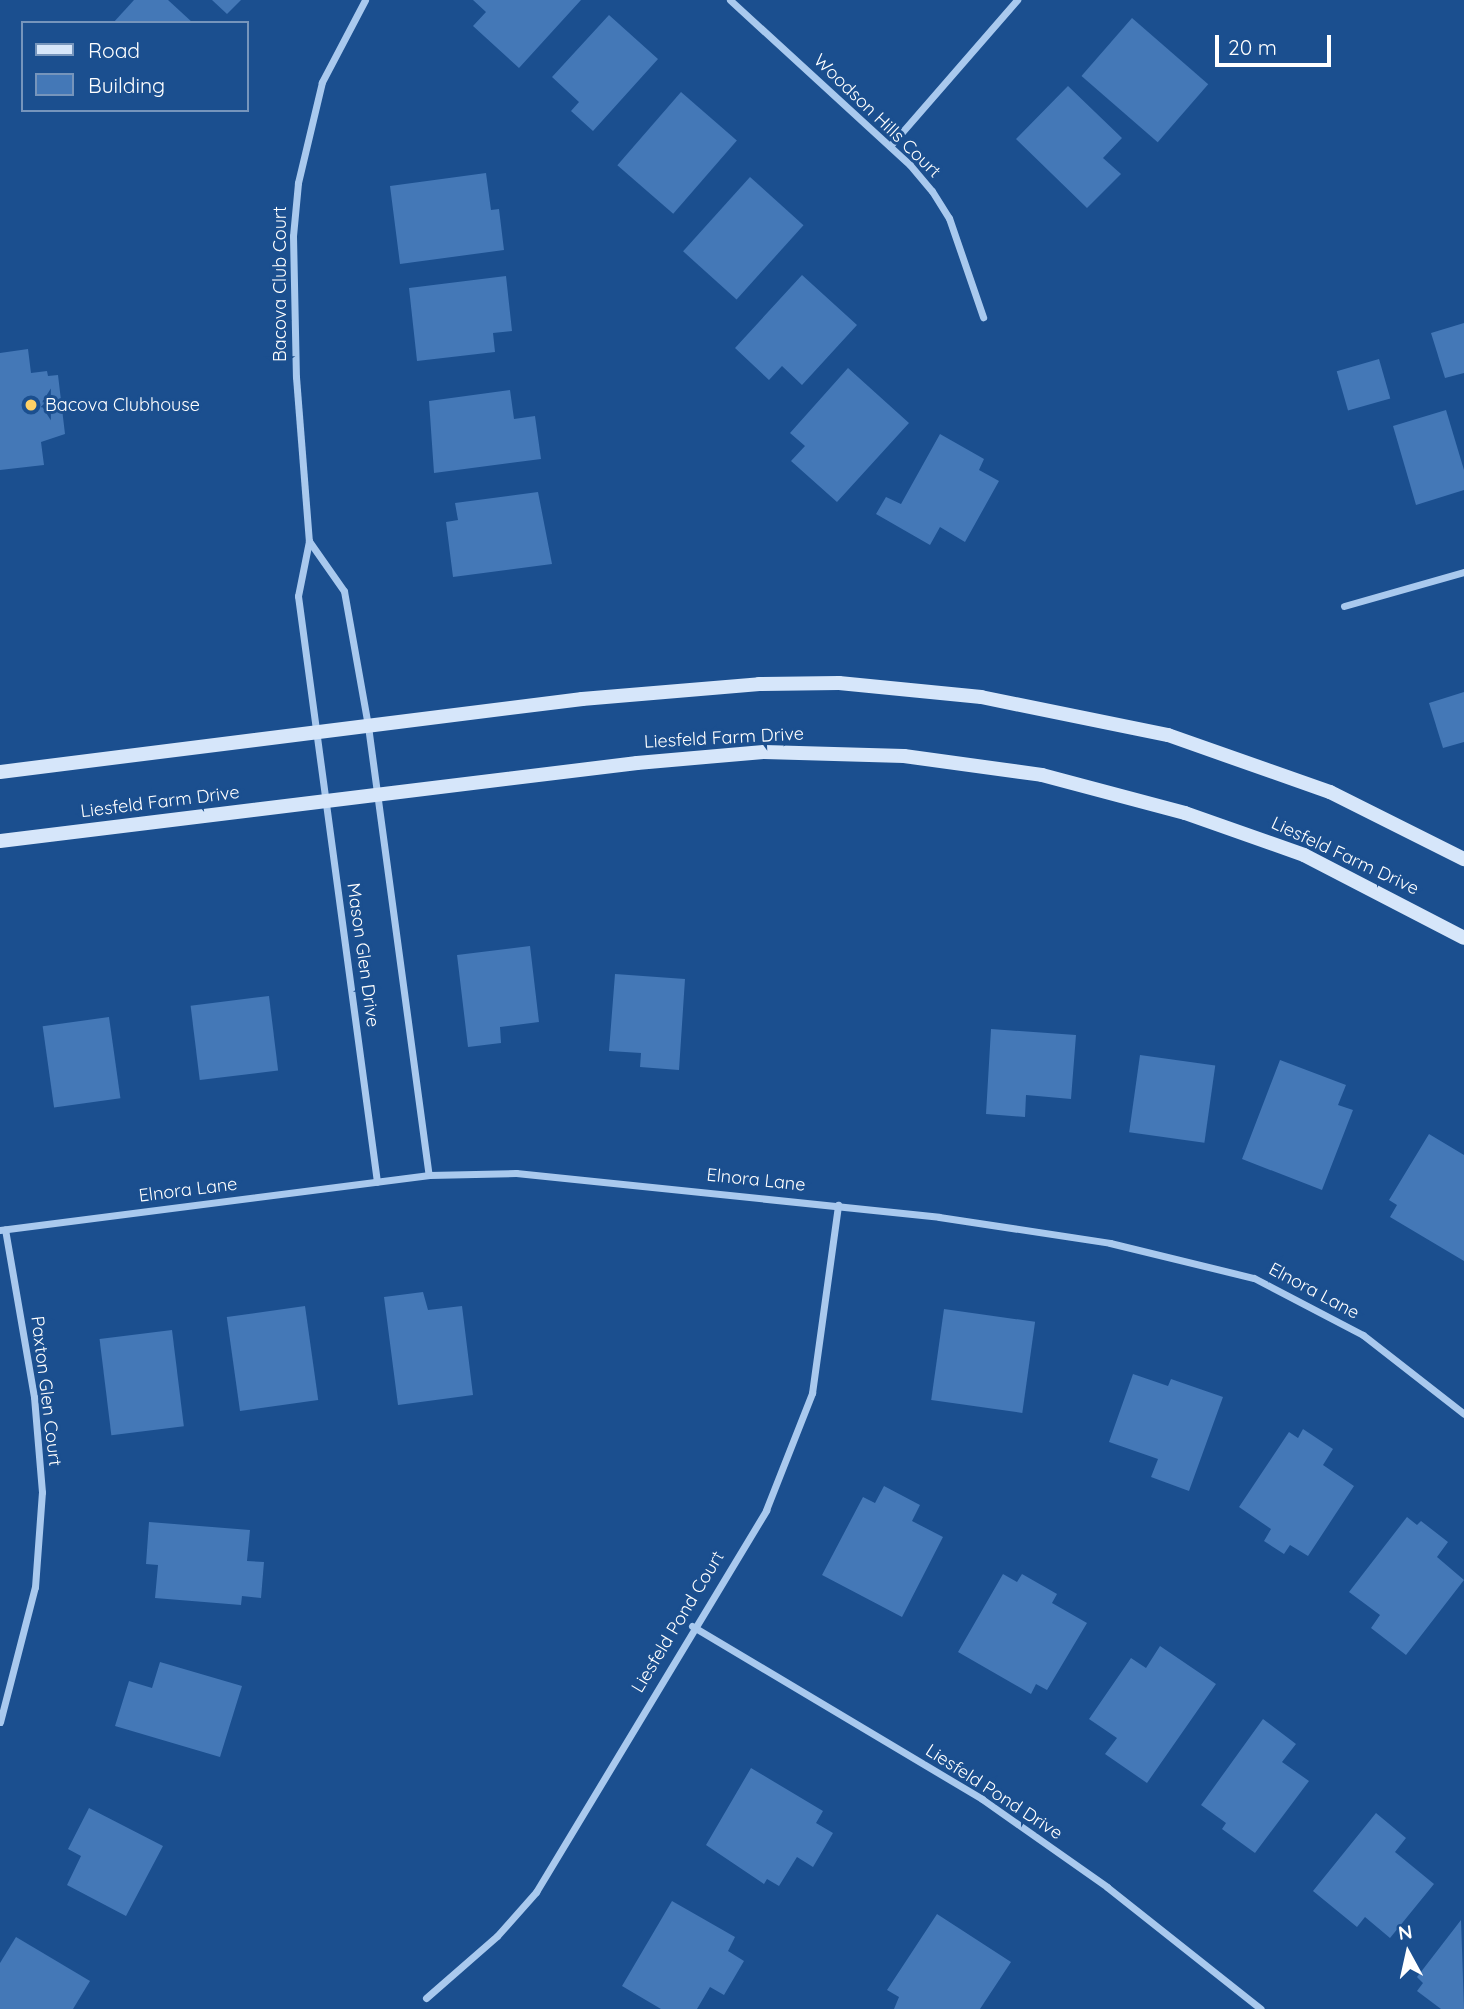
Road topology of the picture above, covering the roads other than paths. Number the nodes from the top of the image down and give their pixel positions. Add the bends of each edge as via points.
1 (365, 0) edge
2 (730, 0) edge
3 (1017, 0) edge
4 (890, 146) junction
5 (983, 317) dead end
6 (309, 541) junction
7 (1464, 572) edge
8 (1344, 606) dead end
9 (368, 726) junction
10 (318, 733) junction
11 (0, 772) edge
12 (376, 795) junction
13 (326, 801) junction
14 (0, 841) edge
15 (1464, 859) edge
16 (1464, 938) edge
17 (429, 1175) junction
18 (377, 1182) junction
19 (838, 1205) junction
20 (3, 1229) edge
21 (1464, 1415) edge
22 (692, 1626) junction
23 (0, 1722) edge
24 (426, 1998) dead end
25 (1261, 2009) edge

1 - 6 street, Bacova Club Court via 322,82 298,183 293,236 296,377
2 - 4 street, Woodson Hills Court
3 - 4 street
4 - 5 street, Woodson Hills Court via 932,191 949,218
6 - 9 street via 344,591
6 - 10 street, Bacova Club Court via 298,596
7 - 8 street
9 - 10 street
9 - 12 street, Mason Glen Drive
9 - 15 street via 582,699 759,684 916,689 1080,714 1168,735 1330,792
10 - 11 street
10 - 13 street, Mason Glen Drive
12 - 13 street, Liesfeld Farm Drive
12 - 16 street, Liesfeld Farm Drive via 764,752 966,762 1112,791 1248,833 1370,887
12 - 17 street, Mason Glen Drive
13 - 14 street, Liesfeld Farm Drive
13 - 18 street, Mason Glen Drive
17 - 18 street, Elnora Lane
17 - 19 street, Elnora Lane via 588,1177
18 - 20 street, Elnora Lane
19 - 21 street, Elnora Lane via 1110,1243 1254,1278 1363,1335
19 - 22 street, Liesfeld Pond Court via 812,1393 766,1510
20 - 23 street, Paxton Glen Court via 34,1397 42,1492 35,1587
22 - 24 street, Liesfeld Pond Court via 536,1892 497,1936
22 - 25 street, Liesfeld Pond Drive via 982,1799 1107,1887

